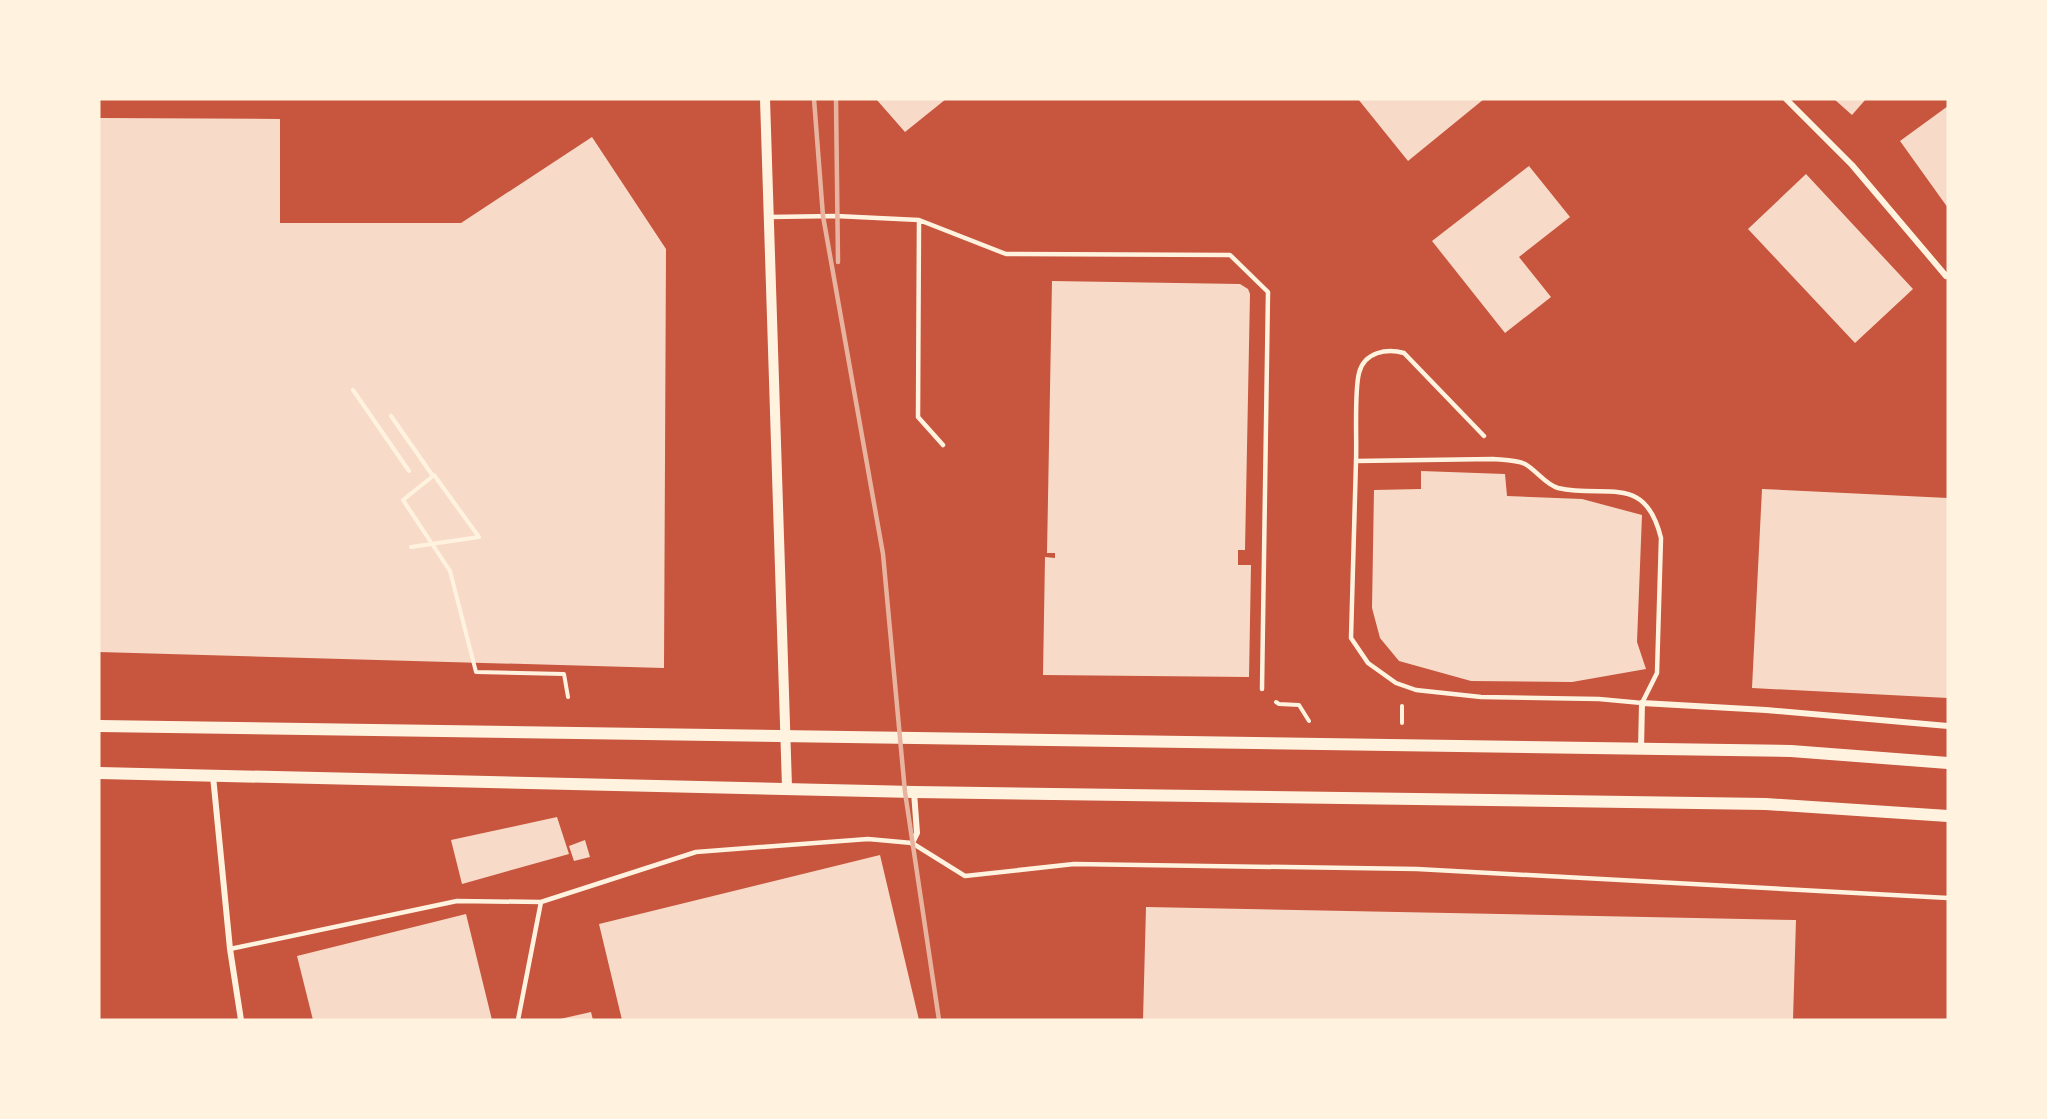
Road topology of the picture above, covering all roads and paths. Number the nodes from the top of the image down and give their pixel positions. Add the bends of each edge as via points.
1 (765, 99) edge
2 (1786, 99) edge
3 (769, 217) junction
4 (919, 220) junction
5 (1947, 276) edge
6 (353, 390) dead end
7 (1484, 436) dead end
8 (943, 445) dead end
9 (1356, 461) junction
10 (409, 471) dead end
11 (411, 547) dead end
12 (1262, 689) joint
13 (568, 697) dead end
14 (1642, 703) junction
15 (1309, 722) dead end
16 (99, 726) edge
17 (1948, 726) edge
18 (785, 738) junction
19 (1641, 749) junction
20 (1948, 763) edge
21 (99, 773) edge
22 (213, 776) junction
23 (787, 788) junction
24 (914, 792) junction
25 (1948, 816) edge
26 (912, 843) junction
27 (1948, 898) edge
28 (541, 902) junction
29 (231, 949) junction
30 (241, 1020) edge
31 (518, 1020) edge

1 - 3 street
2 - 5 street via 1852,165
3 - 4 lane
3 - 18 street
4 - 8 lane via 918,417
4 - 12 lane via 1006,254 1230,255 1268,292
6 - 10 path
7 - 9 lane via 1404,353 1382,351 1368,358 1359,372
9 - 14 lane via 1351,638 1368,663 1396,683 1416,690 1481,697
9 - 14 lane via 1493,459 1523,464 1556,488 1628,493 1644,500 1656,519 1661,538 1658,673
11 - 13 path via 422,545 434,544 480,537 391,416 433,476 403,501 428,537 435,546 448,564 476,672 564,674
12 - 15 path via 1279,704 1299,705
14 - 17 street
14 - 19 street
16 - 18 main road
18 - 19 main road
18 - 23 street
19 - 20 main road via 1791,751
21 - 22 main road
22 - 23 main road
22 - 29 street
23 - 24 main road
24 - 25 main road via 1766,804
24 - 26 street via 917,833
26 - 27 lane via 965,876 1074,864 1418,869
26 - 28 lane via 868,839 696,852
28 - 29 lane via 457,900
28 - 31 lane
29 - 30 street

